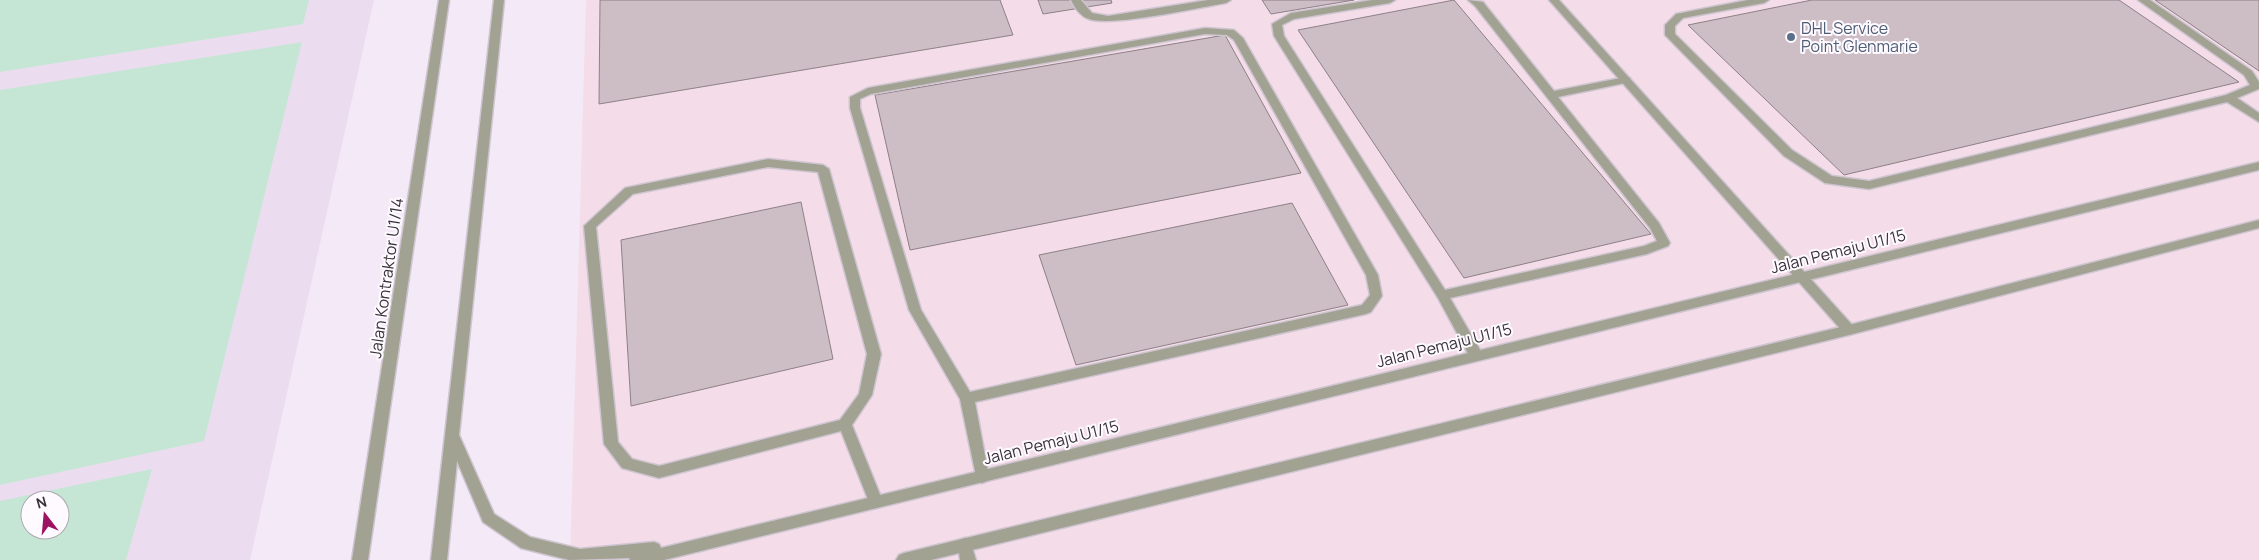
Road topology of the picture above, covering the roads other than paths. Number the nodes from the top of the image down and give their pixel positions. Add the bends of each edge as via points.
1 (444, 0) edge
2 (499, 0) edge
3 (1076, 0) edge
4 (1226, 0) edge
5 (1390, 0) edge
6 (1473, 0) edge
7 (1554, 0) edge
8 (1764, 0) edge
9 (2144, 0) edge
10 (1626, 80) junction
11 (1550, 95) junction
12 (2229, 98) junction
13 (2259, 118) edge
14 (2259, 166) edge
15 (2259, 224) edge
16 (1802, 278) junction
17 (1442, 295) junction
18 (1849, 330) junction
19 (1476, 355) junction
20 (967, 398) junction
21 (845, 424) junction
22 (452, 433) junction
23 (982, 477) junction
24 (876, 502) junction
25 (696, 546) junction
26 (967, 552) edge
27 (360, 560) edge
28 (439, 560) edge
29 (637, 560) edge
30 (904, 560) edge

1 - 27 street, Jalan Kontraktor U1/14
2 - 22 street
3 - 4 street via 1080,9 1092,19 1108,20
5 - 17 street via 1291,16 1277,24 1279,36
6 - 11 street
7 - 10 street
8 - 12 street via 1680,16 1670,25 1670,35 1788,153 1828,180 1869,185
9 - 12 street via 2248,74 2256,86
10 - 11 street
10 - 16 street
11 - 17 street via 1655,226 1664,243 1647,250
12 - 13 street
14 - 16 street, Jalan Pemaju U1/15
15 - 18 street
16 - 18 street
16 - 19 street, Jalan Pemaju U1/15
17 - 19 street
18 - 26 street
19 - 23 street, Jalan Pemaju U1/15
20 - 20 street via 1366,309 1376,296 1372,276 1238,38 1230,32 1205,31 868,90 855,97 855,108 915,310
20 - 23 street
21 - 21 street via 865,396 874,354 823,169 768,163 629,191 590,226 611,444 627,464 659,472
21 - 24 street
22 - 25 street via 488,518 526,543 580,556
22 - 28 street
23 - 24 street, Jalan Pemaju U1/15
24 - 25 street, Jalan Pemaju U1/15
25 - 29 street, Jalan Pemaju U1/15
26 - 30 street

